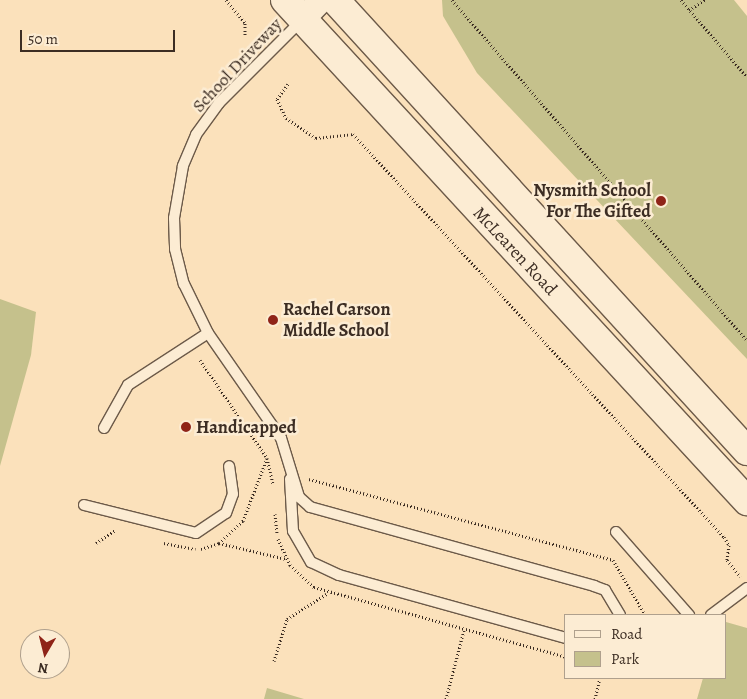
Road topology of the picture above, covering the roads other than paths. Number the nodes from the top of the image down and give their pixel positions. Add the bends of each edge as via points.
1 (322, 0) edge
2 (335, 0) edge
3 (293, 10) edge
4 (208, 333) junction
5 (104, 428) dead end
6 (747, 451) edge
7 (229, 466) dead end
8 (290, 475) junction
9 (747, 501) edge
10 (84, 505) dead end
11 (616, 532) dead end
12 (747, 588) edge
13 (619, 614) edge
14 (688, 614) edge
15 (712, 614) edge
16 (564, 637) edge

1 - 3 street
2 - 6 main road, McLearen Road
3 - 4 lane, School Driveway via 196,135 183,166 174,218 175,249 184,284
3 - 9 main road, McLearen Road
4 - 5 lane via 128,385
4 - 8 lane, School Driveway via 281,438
7 - 10 lane via 233,494 226,513 196,534
8 - 13 lane via 298,497 323,514 606,590
8 - 16 lane via 293,531 311,562 339,575
11 - 14 lane
12 - 15 lane

